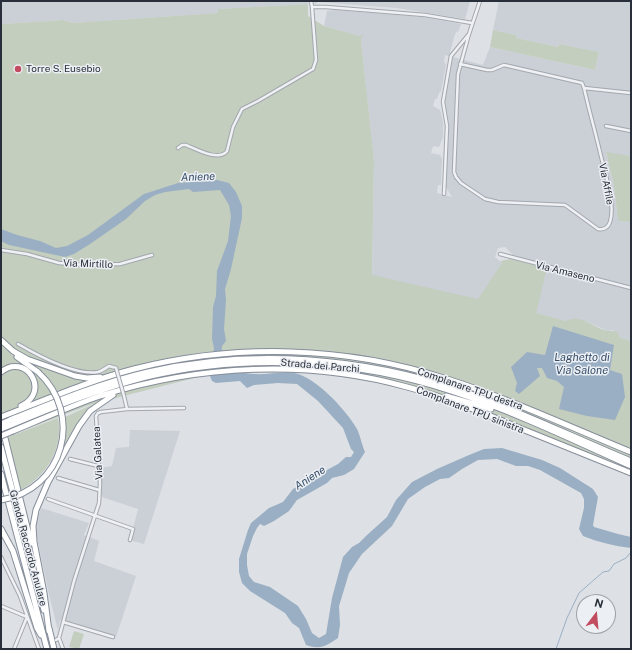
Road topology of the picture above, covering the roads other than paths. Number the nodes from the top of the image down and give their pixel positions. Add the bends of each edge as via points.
1 (311, 1) edge
2 (480, 1) edge
3 (312, 7) junction
4 (472, 23) junction
5 (469, 34) junction
6 (460, 64) junction
7 (584, 88) junction
8 (631, 93) edge
9 (606, 126) dead end
10 (631, 131) edge
11 (178, 148) dead end
12 (444, 194) dead end
13 (1, 250) edge
14 (500, 254) dead end
15 (152, 255) dead end
16 (631, 288) edge
17 (1, 336) edge
18 (1, 340) edge
19 (18, 344) dead end
20 (1, 345) edge
21 (310, 362) junction
22 (42, 364) junction
23 (133, 369) junction
24 (1, 372) edge
25 (407, 386) junction
26 (119, 391) junction
27 (184, 408) dead end
28 (127, 409) junction
29 (10, 414) junction
30 (1, 417) edge
31 (10, 422) junction
32 (1, 424) edge
33 (1, 429) edge
34 (3, 437) edge
35 (601, 440) junction
36 (579, 443) junction
37 (1, 447) edge
38 (631, 452) edge
39 (631, 456) edge
40 (70, 459) dead end
41 (631, 462) edge
42 (98, 466) junction
43 (631, 466) edge
44 (631, 473) edge
45 (1, 474) edge
46 (58, 478) dead end
47 (100, 491) junction
48 (48, 499) dead end
49 (1, 500) edge
50 (96, 515) junction
51 (1, 529) edge
52 (130, 540) dead end
53 (1, 557) edge
54 (37, 558) junction
55 (1, 606) edge
56 (27, 617) junction
57 (63, 622) junction
58 (49, 631) junction
59 (113, 637) dead end
60 (44, 639) junction
61 (14, 649) edge
62 (39, 649) edge
63 (47, 649) edge
64 (54, 649) edge
65 (63, 649) edge

1 - 3 street
2 - 4 street, Via Affile
3 - 4 street via 425,14
3 - 11 street via 316,60 313,68 242,109 224,155 213,155 186,145
4 - 5 street, Via Affile
5 - 6 street, Via Affile
5 - 12 street via 451,56 443,102 446,126
6 - 7 street via 487,70 504,65 578,81
6 - 7 street, Via Affile via 454,172 458,180 489,200 566,206 596,228 602,229 610,223 611,197
7 - 8 street
9 - 10 street
13 - 15 street, Via Mirtillo via 59,263 84,265 115,265
14 - 16 street, Via Amaseno
17 - 22 highway via 14,349
18 - 22 highway via 21,356
19 - 28 street, bridge via 77,370 95,372 110,366 116,368
20 - 49 highway, bridge via 38,372 51,386 60,403 64,426 62,445 53,464 40,481 20,495
21 - 31 highway, Strada dei Parchi via 286,358 200,365 97,391
21 - 36 highway, Strada dei Parchi via 372,371 430,385 508,412
21 - 41 highway, Strada dei Parchi via 372,367 445,385 500,405
22 - 23 highway via 87,378
23 - 29 highway, Complanare TPU destra via 74,388
23 - 35 highway, Complanare TPU destra via 199,356 247,352 308,353 373,361 439,376 504,399
24 - 29 highway via 11,367 19,367 28,371 34,380 35,391 31,398
25 - 26 highway, Complanare TPU sinistra via 310,370 262,369 201,374
25 - 36 highway via 490,408
25 - 44 highway, Complanare TPU sinistra via 454,402
26 - 34 highway, Complanare TPU sinistra, bridge via 55,413
26 - 54 highway via 98,405 85,418 48,482 34,516 33,532
27 - 28 street
28 - 42 street, Via Galatea via 104,411 97,415
29 - 30 highway, Complanare TPU destra
31 - 32 highway, Strada dei Parchi, bridge
31 - 33 highway, Strada dei Parchi, bridge
34 - 54 highway
35 - 38 highway, Complanare TPU destra
35 - 39 highway
36 - 43 highway, Strada dei Parchi
37 - 58 highway, Grande Raccordo Anulare
40 - 42 street
42 - 47 street, Via Galatea
45 - 60 highway, Grande Raccordo Anulare
46 - 47 street
47 - 50 street, Via Galatea
48 - 50 street
50 - 52 street via 133,529
50 - 57 street, Via Galatea
51 - 60 highway via 13,551 37,628
53 - 56 street
54 - 58 highway
55 - 56 street
56 - 61 street
56 - 62 street
57 - 59 street
57 - 65 street, Via Galatea via 57,639
58 - 64 highway, Grande Raccordo Anulare
60 - 63 highway, Grande Raccordo Anulare

